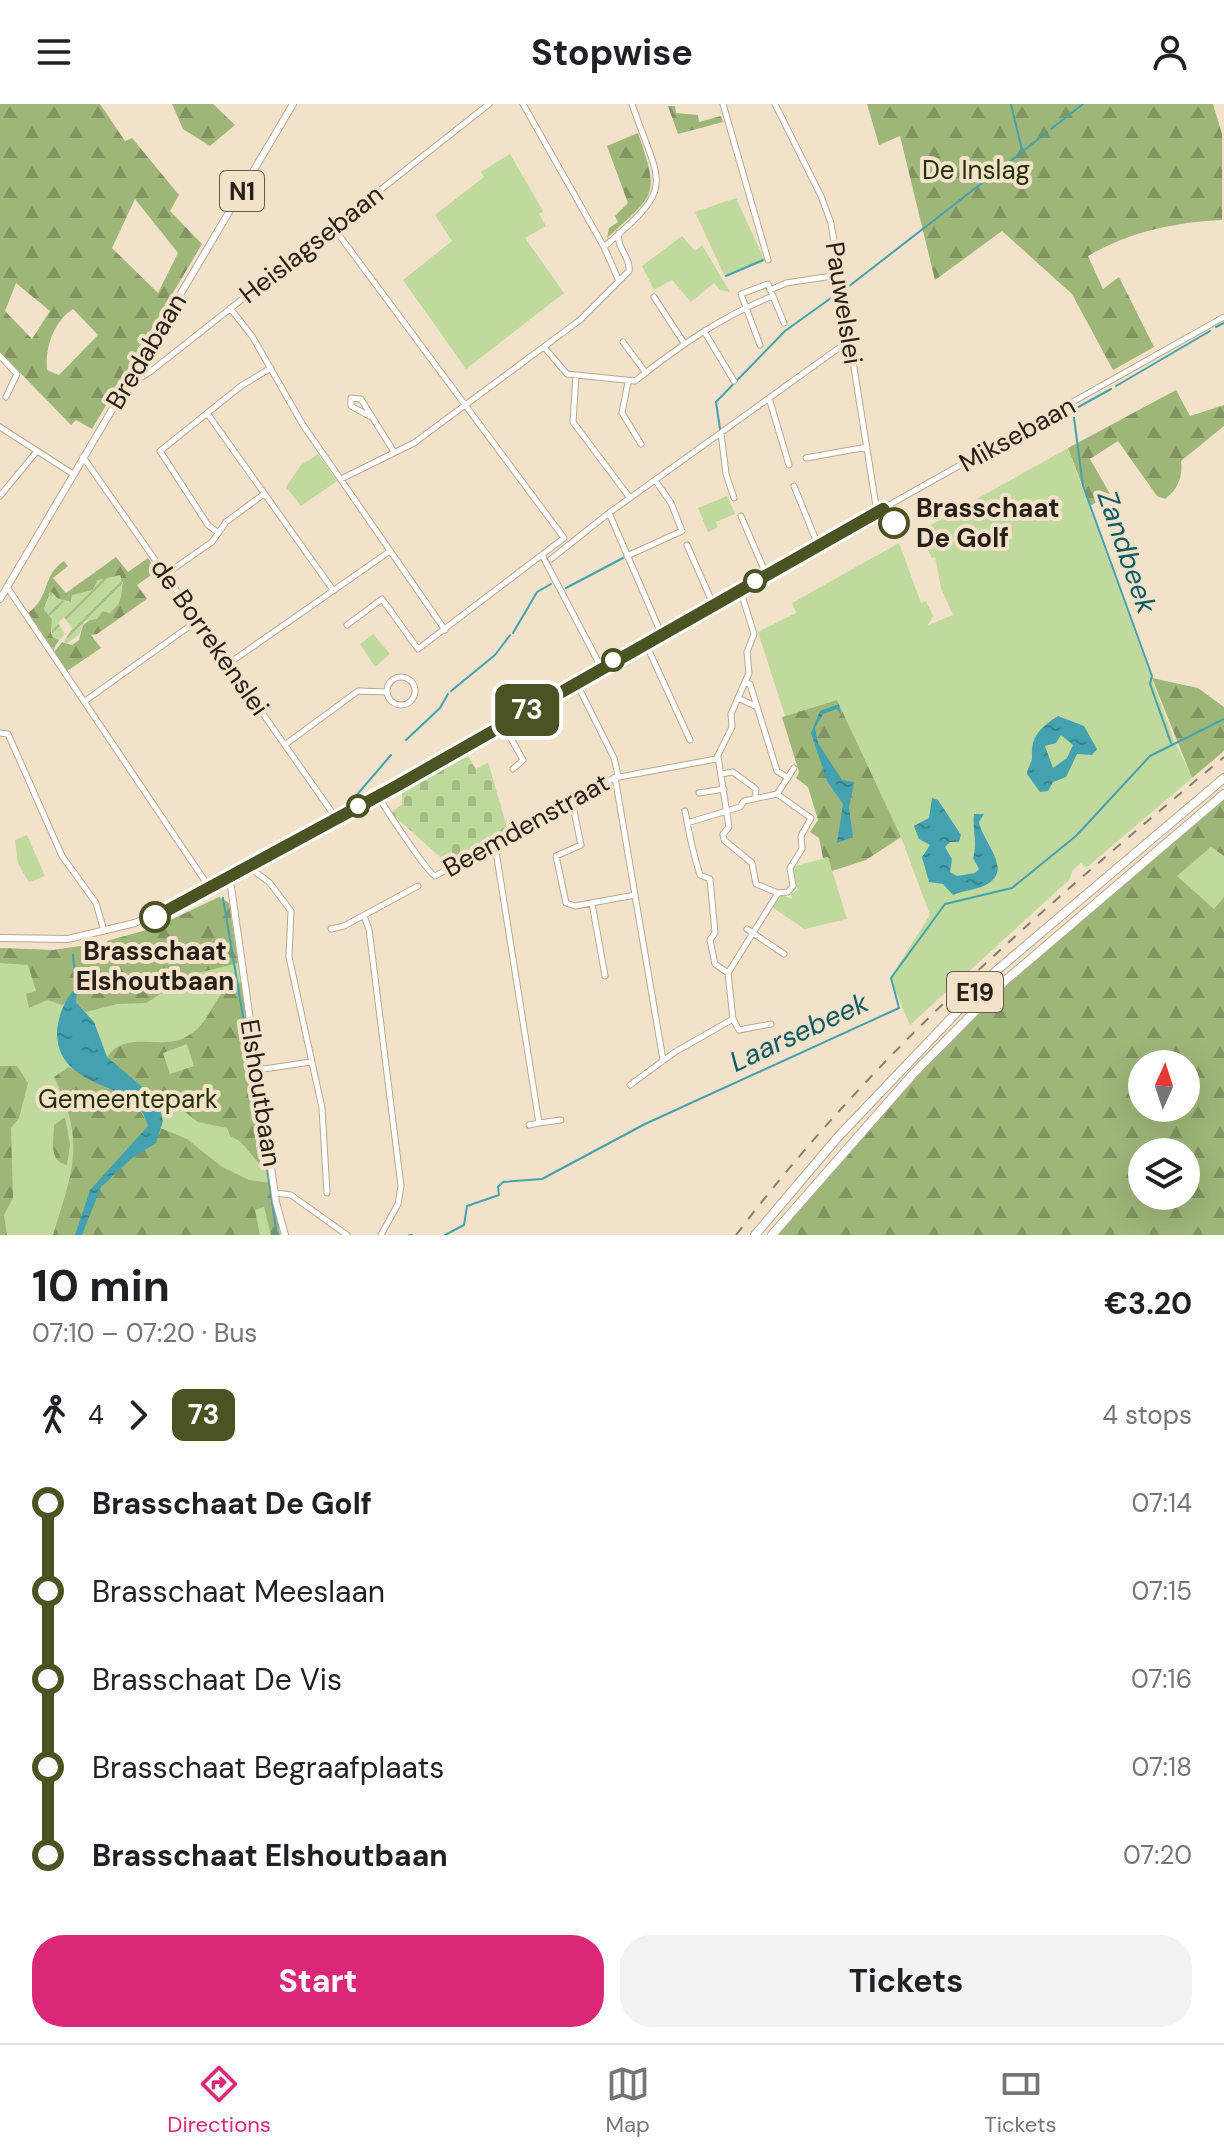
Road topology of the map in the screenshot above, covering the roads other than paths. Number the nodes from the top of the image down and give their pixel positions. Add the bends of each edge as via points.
1 (293, 104) edge
2 (489, 104) edge
3 (523, 104) edge
4 (632, 104) edge
5 (722, 104) edge
6 (775, 104) edge
7 (333, 227) junction
8 (619, 233) junction
9 (604, 247) junction
10 (768, 260) dead end
11 (839, 275) junction
12 (619, 282) junction
13 (771, 293) junction
14 (654, 297) dead end
15 (745, 307) junction
16 (230, 308) junction
17 (1224, 317) edge
18 (784, 323) dead end
19 (704, 331) junction
20 (850, 340) junction
21 (623, 342) dead end
22 (684, 343) junction
23 (760, 345) dead end
24 (544, 347) junction
25 (0, 356) edge
26 (271, 368) junction
27 (646, 373) junction
28 (132, 374) junction
29 (576, 375) junction
30 (734, 381) dead end
31 (628, 382) junction
32 (6, 397) dead end
33 (769, 398) junction
34 (465, 404) junction
35 (207, 413) junction
36 (371, 417) junction
37 (0, 427) edge
38 (721, 432) junction
39 (641, 444) dead end
40 (867, 447) junction
41 (37, 451) junction
42 (395, 452) junction
43 (83, 457) junction
44 (806, 458) dead end
45 (789, 465) dead end
46 (73, 474) junction
47 (341, 479) junction
48 (655, 480) junction
49 (794, 486) dead end
50 (264, 494) junction
51 (0, 496) edge
52 (630, 498) junction
53 (734, 498) dead end
54 (877, 512) junction
55 (609, 513) junction
56 (741, 516) dead end
57 (217, 532) junction
58 (564, 538) junction
59 (572, 540) junction
60 (687, 545) dead end
61 (818, 545) junction
62 (390, 551) junction
63 (542, 555) junction
64 (627, 556) junction
65 (551, 559) dead end
66 (166, 574) junction
67 (766, 574) junction
68 (7, 587) junction
69 (740, 589) junction
70 (333, 590) junction
71 (0, 599) edge
72 (713, 604) junction
73 (198, 620) junction
74 (347, 625) dead end
75 (445, 630) junction
76 (661, 633) junction
77 (645, 642) junction
78 (228, 664) junction
79 (601, 667) junction
80 (576, 682) junction
81 (748, 683) junction
82 (387, 692) junction
83 (738, 698) junction
84 (85, 701) junction
85 (757, 706) junction
86 (503, 724) junction
87 (0, 733) edge
88 (690, 740) dead end
89 (286, 744) junction
90 (718, 757) junction
91 (794, 768) dead end
92 (513, 769) dead end
93 (721, 774) junction
94 (617, 776) junction
95 (788, 778) junction
96 (1224, 778) edge
97 (724, 789) junction
98 (699, 793) dead end
99 (777, 794) junction
100 (1224, 794) edge
101 (378, 796) junction
102 (755, 799) junction
103 (572, 801) junction
104 (685, 811) dead end
105 (727, 811) junction
106 (336, 818) junction
107 (687, 823) junction
108 (495, 845) junction
109 (247, 866) junction
110 (235, 874) joint
111 (224, 880) junction
112 (210, 884) junction
113 (418, 886) dead end
114 (208, 892) junction
115 (778, 893) junction
116 (635, 895) junction
117 (592, 903) junction
118 (175, 906) junction
119 (364, 916) junction
120 (331, 929) dead end
121 (747, 929) dead end
122 (104, 932) junction
123 (754, 934) junction
124 (0, 938) edge
125 (784, 954) dead end
126 (728, 973) junction
127 (605, 976) dead end
128 (733, 1019) junction
129 (771, 1024) dead end
130 (663, 1060) junction
131 (311, 1062) junction
132 (257, 1070) junction
133 (630, 1085) dead end
134 (561, 1120) dead end
135 (539, 1123) junction
136 (529, 1125) dead end
137 (276, 1193) junction
138 (327, 1193) dead end
139 (287, 1235) edge
140 (347, 1235) edge
141 (381, 1235) edge
142 (755, 1235) edge
143 (772, 1235) edge

1 - 28 main road, Bredabaan / N1
2 - 7 street, Heislagsebaan
3 - 9 street
4 - 8 street via 657,186 649,205
5 - 10 street
6 - 11 street, Pauwelslei via 826,207
7 - 16 street, Heislagsebaan
7 - 34 street
8 - 9 street
8 - 12 street via 630,268
9 - 12 street
11 - 13 street via 786,283
11 - 20 street, Pauwelslei
12 - 24 street
13 - 15 street
13 - 15 street via 768,284 741,294
13 - 18 street
14 - 22 street
15 - 19 street
15 - 23 street
16 - 26 street
16 - 28 street, Heislagsebaan via 144,376
17 - 54 street, Miksebaan
19 - 22 street
19 - 30 street
20 - 33 street
20 - 40 street, Pauwelslei
21 - 27 street
22 - 27 street
24 - 29 street via 560,368
24 - 34 street
25 - 32 street via 17,374
26 - 35 street
26 - 47 street
27 - 31 street
28 - 43 main road, Bredabaan / N1
29 - 31 street
29 - 52 street via 573,422
31 - 39 street via 622,413
33 - 38 street
33 - 45 street
34 - 42 street
34 - 58 street
35 - 50 street
35 - 57 street via 159,454
36 - 36 street via 351,406 351,398 359,397
36 - 42 street
37 - 41 street
38 - 48 street
38 - 53 street
40 - 44 street
40 - 54 street, Pauwelslei
41 - 46 street
41 - 51 street
42 - 47 street
43 - 46 main road, Bredabaan / N1
43 - 66 street, de Borrekenslei
46 - 68 main road, Bredabaan / N1
47 - 62 street
48 - 52 street
48 - 64 street via 682,531
49 - 61 street
50 - 57 street
50 - 70 street
52 - 55 street
54 - 61 street, Miksebaan
55 - 59 street
55 - 64 street
56 - 67 street
57 - 66 street via 212,542
58 - 59 street
58 - 63 street
59 - 65 street
60 - 72 street
61 - 67 street, Miksebaan
62 - 70 street
62 - 75 street
63 - 75 street
63 - 79 street
64 - 76 street
66 - 73 street, de Borrekenslei
67 - 69 street, Miksebaan
68 - 71 main road, Bredabaan / N1
68 - 84 street
69 - 72 street, Miksebaan
69 - 81 street via 754,634 747,652
70 - 78 street
72 - 76 street, Miksebaan
73 - 78 street, de Borrekenslei
73 - 84 street
74 - 75 street via 382,599 418,649
76 - 77 street, Miksebaan
77 - 79 street, Miksebaan
77 - 88 street
78 - 89 street, de Borrekenslei
79 - 80 street, Miksebaan
80 - 86 street, Miksebaan
80 - 94 street, Beemdenstraat via 614,758
81 - 83 street
81 - 85 street
82 - 82 street via 399,705 416,687 403,677
82 - 89 street via 358,691
83 - 85 street
83 - 90 street
84 - 112 street
85 - 95 street via 777,771
86 - 92 street via 523,760
86 - 101 street, Miksebaan
87 - 122 street via 8,734 66,863 96,903
89 - 106 street, de Borrekenslei
90 - 93 street
90 - 94 street via 700,765
91 - 95 street
93 - 97 street
93 - 102 street via 733,772 756,789
94 - 103 street, Beemdenstraat
94 - 116 street
95 - 99 street
96 - 142 highway, E19 via 996,971 847,1126
97 - 98 street
97 - 105 street
99 - 102 street
99 - 115 street via 811,818 801,836 802,849 791,864 793,886
100 - 143 highway, E19 via 1006,980 913,1074
101 - 106 street, Miksebaan
101 - 108 street, Beemdenstraat via 433,876
102 - 105 street
103 - 108 street, Beemdenstraat
103 - 117 street via 581,845 556,856 563,897 571,906
104 - 107 street
105 - 107 street
105 - 115 street via 724,840 752,863 756,884
106 - 109 street, Miksebaan
107 - 126 street via 700,875 710,879 715,964
108 - 135 street
109 - 110 street, Miksebaan
109 - 131 street via 269,882 291,911 289,957
110 - 111 main road, Miksebaan
111 - 112 main road, Miksebaan
111 - 114 main road, Miksebaan
111 - 132 main road, Elshoutbaan
112 - 114 street
112 - 118 main road, Miksebaan
113 - 119 street, Beemdenstraat
114 - 118 main road, Miksebaan
115 - 123 street
116 - 117 street
116 - 130 street
117 - 127 street
118 - 122 main road, Miksebaan
119 - 120 street, Beemdenstraat
119 - 141 street via 401,1186 398,1204
121 - 123 street
122 - 124 main road, Miksebaan via 60,939
123 - 125 street
123 - 126 street
126 - 128 street
128 - 129 street via 739,1030
128 - 130 street
130 - 133 street
131 - 132 street
131 - 138 street via 324,1123
132 - 137 main road, Elshoutbaan
134 - 135 street
135 - 136 street
137 - 139 main road, Elshoutbaan
137 - 140 street, Elshoutbaan via 291,1195

